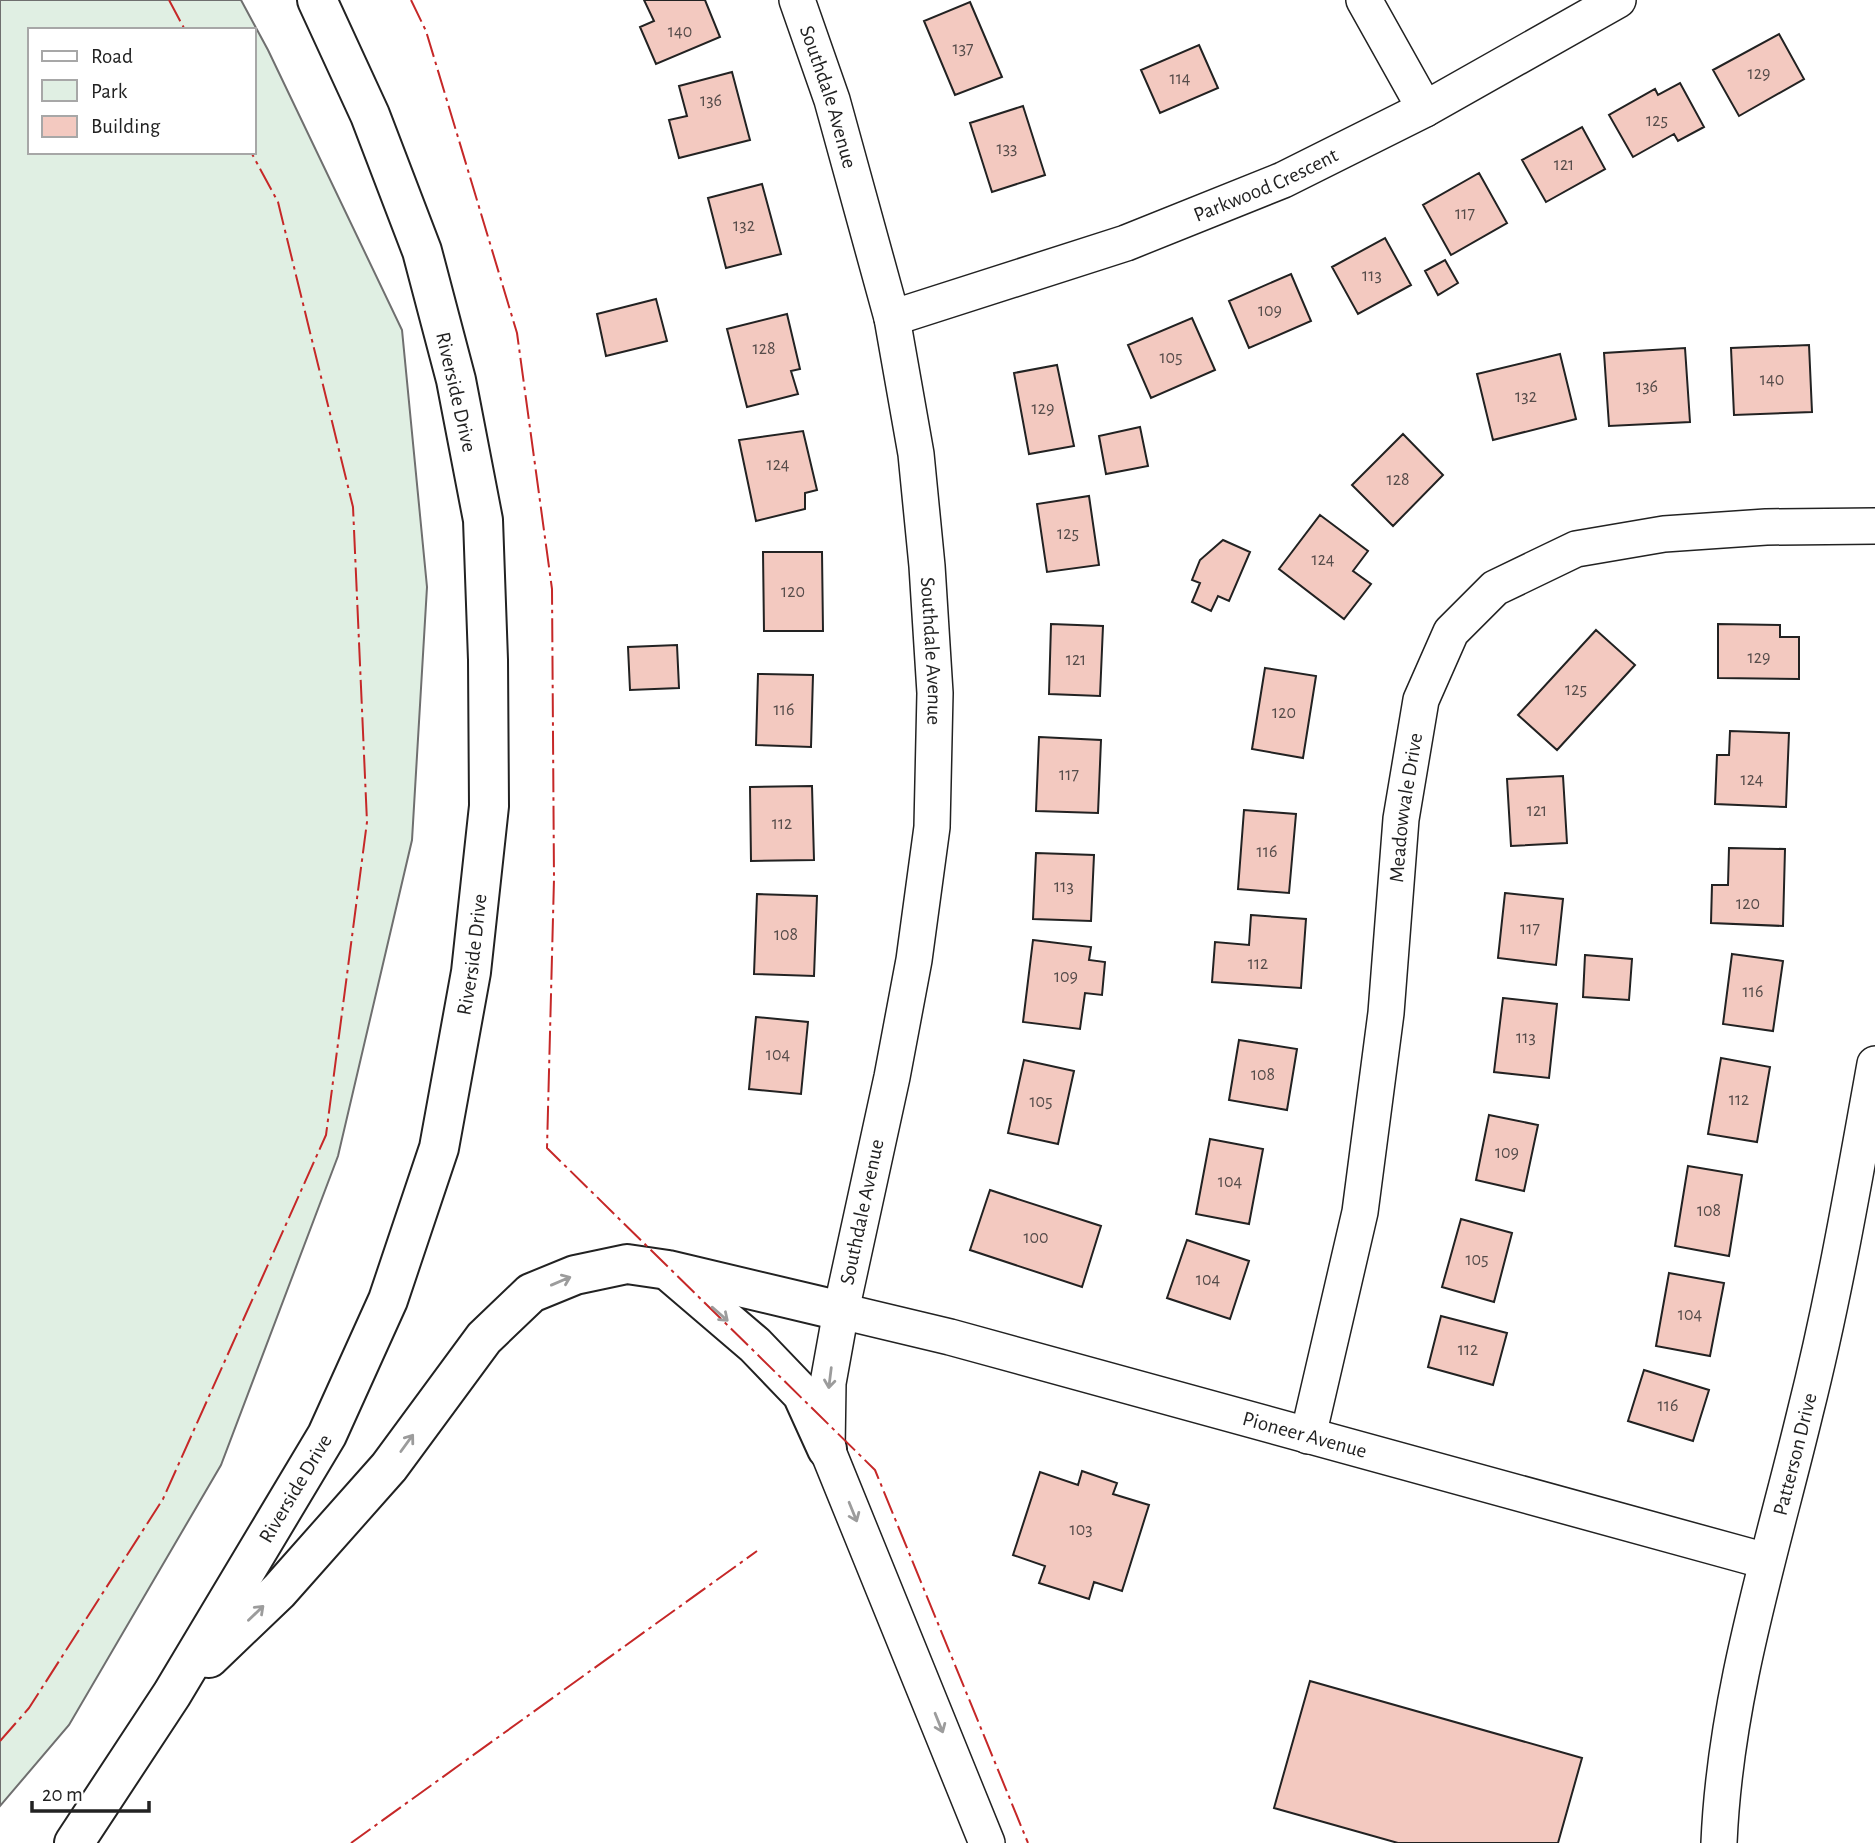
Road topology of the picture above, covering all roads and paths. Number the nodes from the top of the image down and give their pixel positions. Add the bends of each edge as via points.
1 (317, 0) edge
2 (797, 0) edge
3 (1364, 0) edge
4 (1618, 0) edge
5 (1425, 109) junction
6 (892, 318) junction
7 (1875, 526) edge
8 (1875, 1064) edge
9 (668, 1270) junction
10 (841, 1311) junction
11 (1308, 1436) junction
12 (827, 1449) junction
13 (1766, 1561) junction
14 (172, 1694) junction
15 (74, 1843) edge
16 (987, 1843) edge
17 (1719, 1843) edge

1 - 14 highway, Riverside Drive via 370,115 422,251 456,380 483,520 489,806 471,972 439,1148 388,1300 327,1435
2 - 6 street, Southdale Avenue via 832,100
3 - 5 street
4 - 5 street, Parkwood Crescent
5 - 6 street, Parkwood Crescent via 1283,180 1126,243
6 - 10 street, Southdale Avenue via 916,454 927,566 935,693 932,827 914,960
7 - 11 street, Meadowvale Drive via 1664,534 1576,549 1495,588 1451,632 1421,700 1401,819 1387,1013 1360,1212
8 - 13 street, Patterson Drive via 1837,1269
9 - 10 highway
9 -> 12 highway via 755,1345 802,1394
14 -> 9 highway via 279,1591 389,1467 484,1338 531,1293 575,1275 627,1265
10 - 11 street, Pioneer Avenue
10 -> 12 street, Southdale Avenue via 828,1383
11 - 13 street, Pioneer Avenue
12 -> 16 street
13 - 17 street, Patterson Drive via 1729,1738
14 - 15 highway, Riverside Drive

